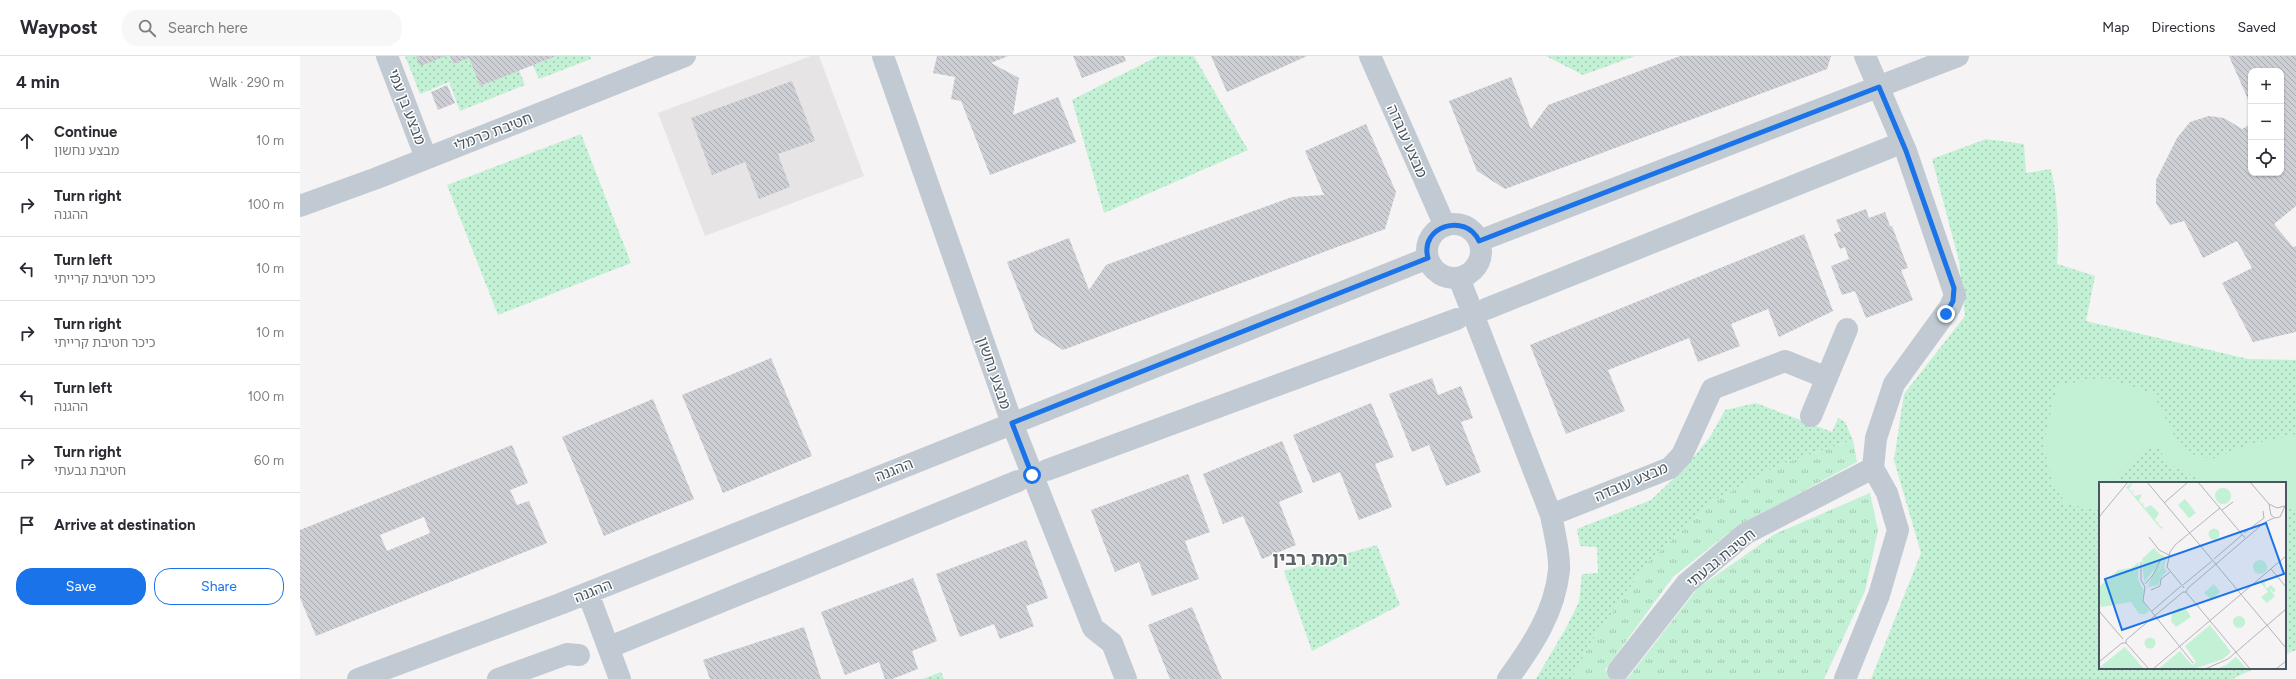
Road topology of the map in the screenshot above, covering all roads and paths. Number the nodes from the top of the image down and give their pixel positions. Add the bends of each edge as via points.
1 (388, 56) edge
2 (685, 56) edge
3 (882, 56) edge
4 (1370, 56) edge
5 (1864, 56) edge
6 (1958, 56) edge
7 (1879, 87) junction
8 (1891, 147) dead end
9 (426, 158) junction
10 (300, 206) edge
11 (1445, 226) junction
12 (1479, 241) junction
13 (1428, 258) junction
14 (1458, 278) junction
15 (1486, 309) dead end
16 (1457, 319) dead end
17 (1847, 329) dead end
18 (1827, 378) junction
19 (1811, 416) dead end
20 (1012, 423) junction
21 (1873, 468) junction
22 (1047, 470) dead end
23 (1018, 481) dead end
24 (1551, 515) junction
25 (588, 593) junction
26 (617, 644) dead end
27 (580, 655) dead end
28 (1618, 671) dead end
29 (358, 679) edge
30 (498, 679) edge
31 (620, 679) edge
32 (1126, 679) edge
33 (1508, 679) edge
34 (1845, 679) edge

1 - 9 street, מבצע בן עמי
2 - 9 street, חטיבת כרמלי
3 - 20 street, מבצע נחשון
4 - 11 street, מבצע עובדה
5 - 7 street
6 - 7 street
7 - 12 street
7 - 21 street via 1906,151 1955,295 1950,307 1894,384 1876,438
8 - 15 street
9 - 10 street, חטיבת כרמלי
11 - 12 street via 1463,226 1471,230
11 - 13 street via 1431,237
12 - 14 street via 1479,262 1468,275
13 - 14 street via 1435,271 1442,276
13 - 20 street, ההגנה
14 - 24 street
16 - 22 street
17 - 18 street
18 - 19 street
18 - 24 street, מבצע עובדה via 1785,361 1712,389 1682,455 1670,468
20 - 25 street, ההגנה
20 - 32 street, מבצע נחשון via 1093,628 1112,643
21 - 28 street, חטיבת גבעתי via 1745,534 1686,584
21 - 34 street via 1887,493 1898,530 1879,595
23 - 26 street
24 - 33 street via 1559,569 1552,603 1541,629
25 - 29 street, ההגנה
25 - 31 street
27 - 30 street via 567,654

